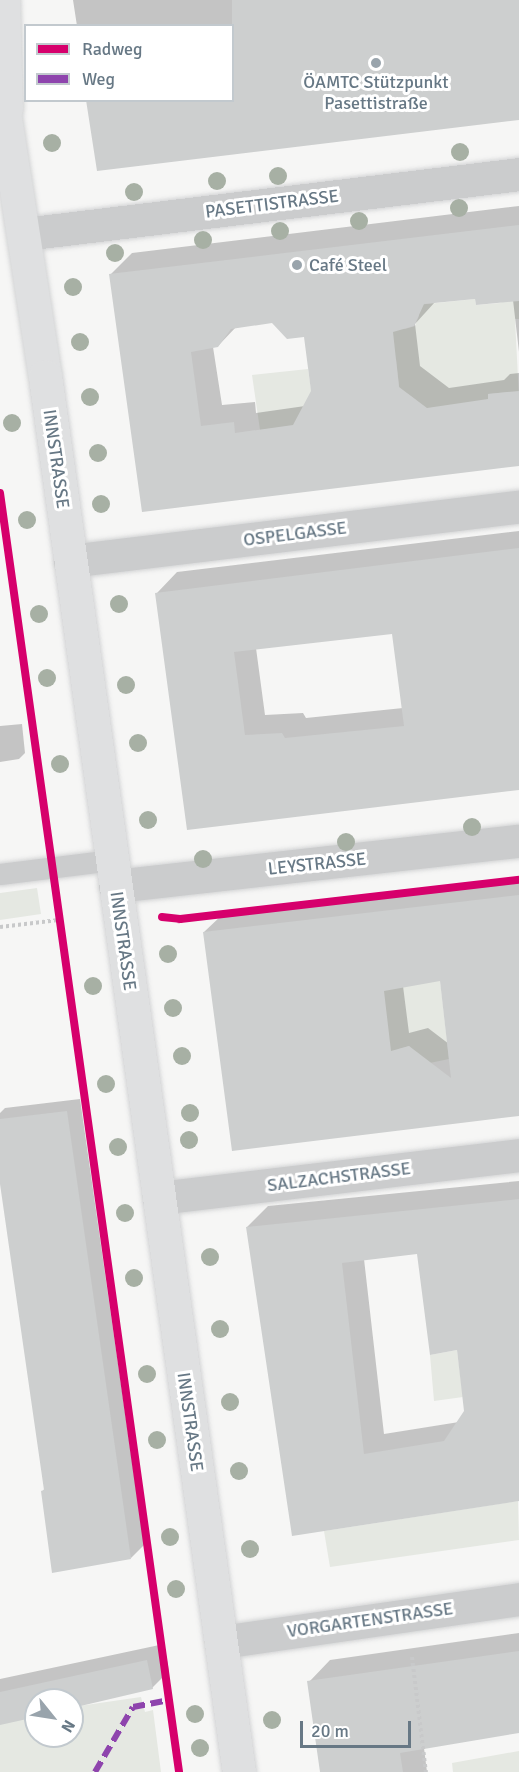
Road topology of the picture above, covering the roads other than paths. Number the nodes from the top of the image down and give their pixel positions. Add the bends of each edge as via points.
1 (3, 0) edge
2 (3, 98) edge
3 (519, 174) edge
4 (24, 234) junction
5 (519, 507) edge
6 (70, 561) junction
7 (519, 841) edge
8 (114, 873) junction
9 (0, 874) edge
10 (519, 1155) edge
11 (159, 1198) junction
12 (519, 1599) edge
13 (221, 1642) junction
14 (239, 1772) edge

1 - 2 main road, INNSTRASSE
2 - 4 main road, INNSTRASSE
3 - 4 street, PASETTISTRASSE
4 - 6 main road, INNSTRASSE
5 - 6 street, OSPELGASSE
6 - 8 main road, INNSTRASSE
7 - 8 street, LEYSTRASSE
8 - 9 lane via 52,868
8 - 11 main road, INNSTRASSE
10 - 11 street, SALZACHSTRASSE
11 - 13 main road, INNSTRASSE
12 - 13 street, VORGARTENSTRASSE
13 - 14 main road, INNSTRASSE

